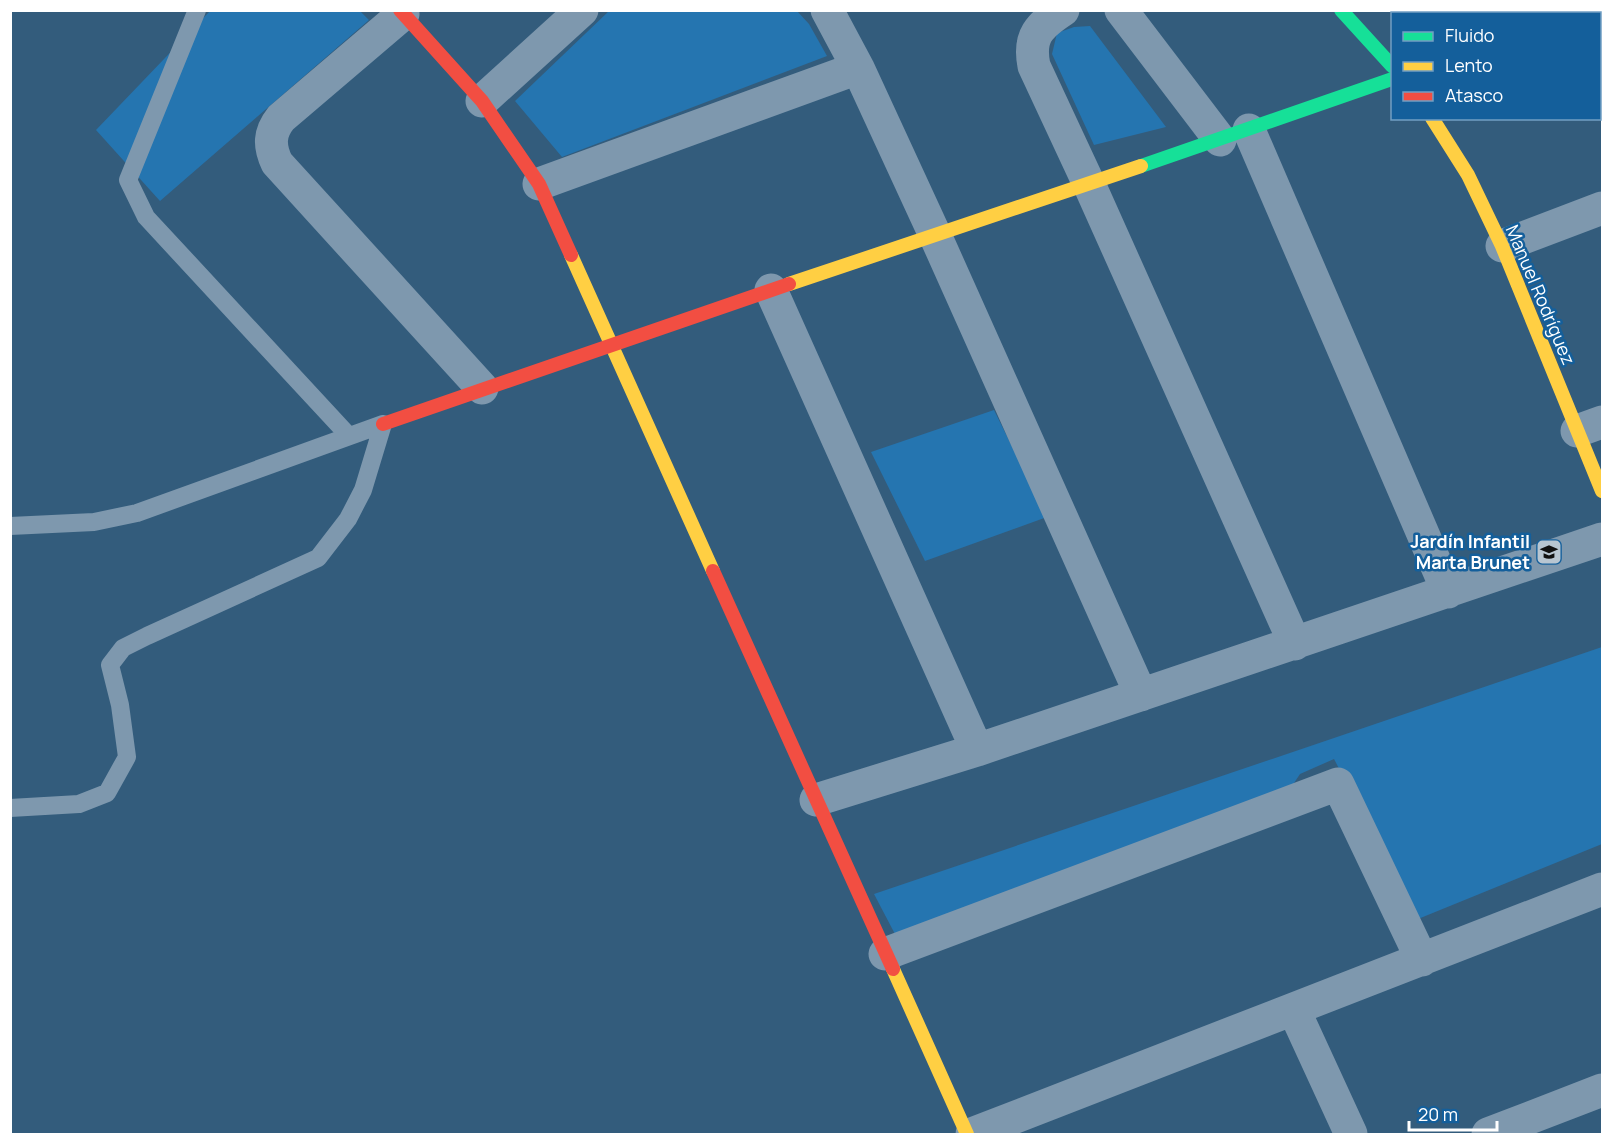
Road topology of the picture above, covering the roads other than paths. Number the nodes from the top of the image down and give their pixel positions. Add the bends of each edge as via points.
1 (197, 10) edge
2 (582, 10) edge
3 (827, 10) edge
4 (1063, 10) edge
5 (1121, 10) edge
6 (1341, 10) edge
7 (402, 12) edge
8 (1391, 65) edge
9 (858, 68) junction
10 (1391, 80) edge
11 (482, 101) junction
12 (1433, 120) edge
13 (1234, 135) junction
14 (539, 184) junction
15 (1089, 184) junction
16 (1602, 208) edge
17 (935, 235) junction
18 (1502, 246) junction
19 (771, 290) junction
20 (610, 344) junction
21 (482, 388) junction
22 (383, 424) junction
23 (1590, 427) edge
24 (349, 436) junction
25 (1602, 491) edge
26 (10, 526) edge
27 (1602, 539) edge
28 (1448, 592) junction
29 (1295, 644) junction
30 (1141, 695) junction
31 (977, 750) junction
32 (816, 800) junction
33 (10, 808) edge
34 (1602, 889) edge
35 (885, 954) junction
36 (1422, 960) junction
37 (1294, 1010) junction
38 (1602, 1090) edge
39 (967, 1134) edge
40 (972, 1134) edge
41 (1350, 1134) edge
42 (1488, 1134) edge

1 - 24 lane via 128,180 146,217
2 - 11 street
3 - 9 street
4 - 15 street via 1039,28 1032,56
5 - 13 street
6 - 8 street
7 - 11 street
7 - 21 street via 281,118 272,133 272,153
9 - 14 street
9 - 17 street
10 - 13 street
11 - 14 street
12 - 18 street, Manuel Rodríguez via 1468,175
13 - 15 street
13 - 28 street
14 - 20 street
15 - 17 street
15 - 29 street
16 - 18 street
17 - 19 street
17 - 30 street
18 - 23 street, Manuel Rodríguez
19 - 20 street
19 - 31 street
20 - 21 street
20 - 32 street
21 - 22 street
22 - 24 lane
22 - 33 lane via 363,490 348,519 318,558 123,648 110,665 127,757 107,793 79,804
23 - 25 street, Manuel Rodríguez
24 - 26 lane via 136,513 94,522
27 - 28 street
28 - 29 street
29 - 30 street
30 - 31 street
31 - 32 street
32 - 35 street
34 - 36 street
35 - 36 street via 1338,784
35 - 39 street
36 - 37 street
37 - 40 street
37 - 41 street
38 - 42 street

